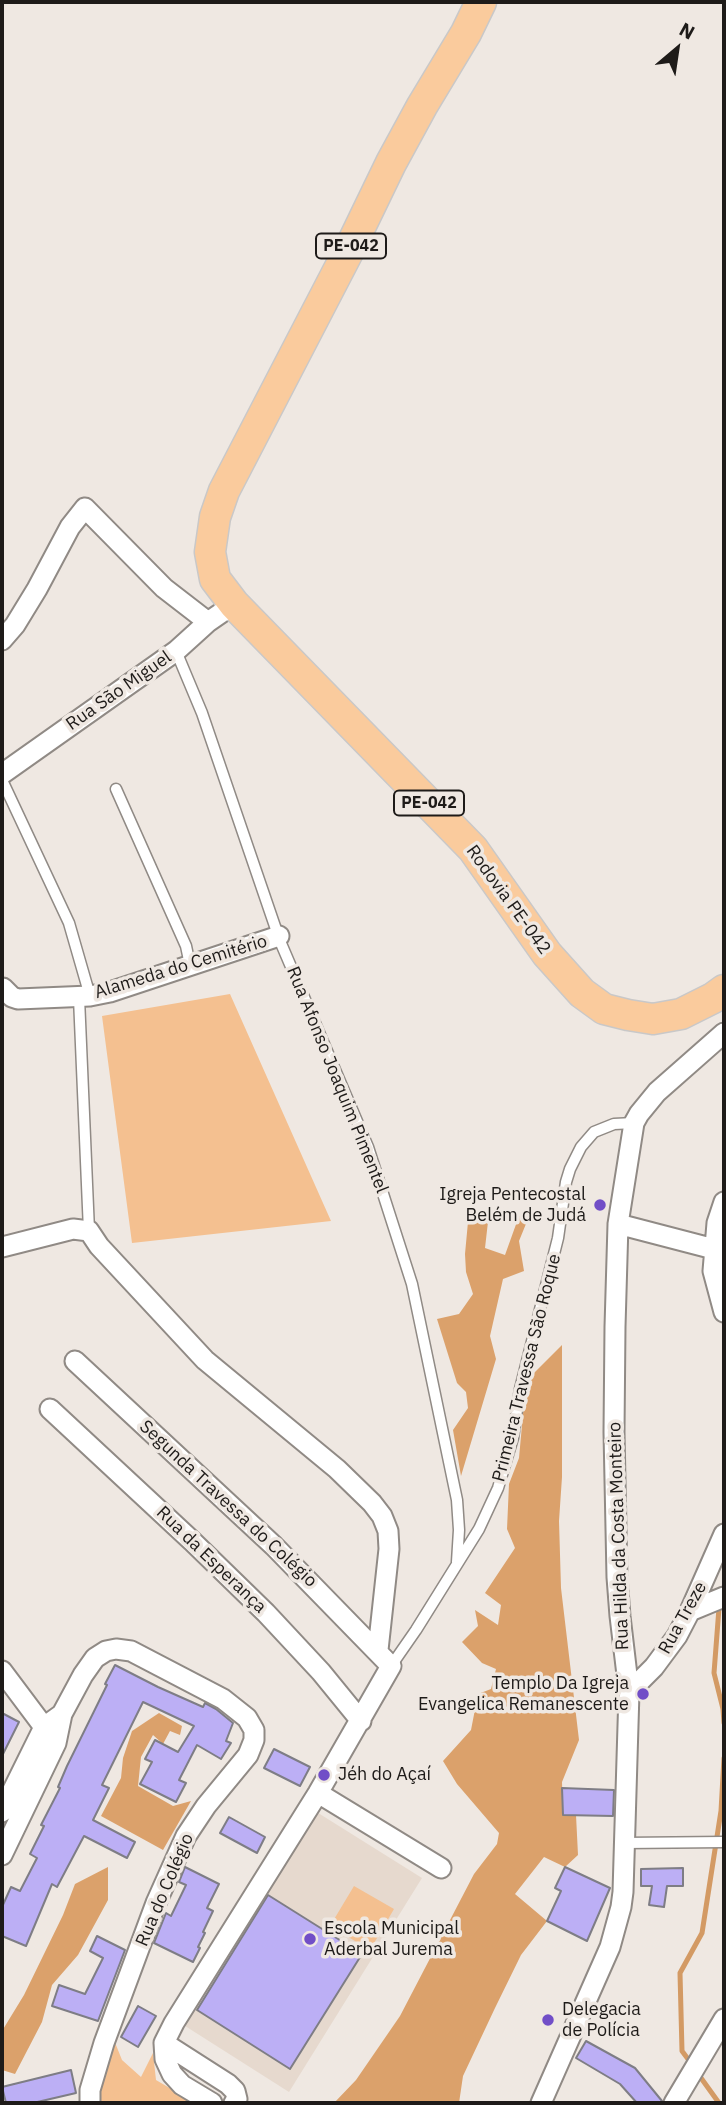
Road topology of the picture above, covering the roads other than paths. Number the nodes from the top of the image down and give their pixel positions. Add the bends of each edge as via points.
1 (481, 2) edge
2 (234, 604) junction
3 (208, 622) junction
4 (2, 640) edge
5 (176, 651) junction
6 (2, 774) edge
7 (2, 780) edge
8 (116, 789) dead end
9 (279, 936) junction
10 (190, 965) junction
11 (3, 988) edge
12 (724, 990) edge
13 (85, 997) junction
14 (724, 1033) edge
15 (634, 1124) junction
16 (724, 1202) edge
17 (618, 1224) junction
18 (89, 1231) junction
19 (2, 1247) edge
20 (714, 1249) junction
21 (724, 1312) edge
22 (75, 1361) dead end
23 (50, 1409) dead end
24 (724, 1534) edge
25 (457, 1562) junction
26 (724, 1597) edge
27 (690, 1611) junction
28 (378, 1650) junction
29 (391, 1666) junction
30 (2, 1671) edge
31 (629, 1692) junction
32 (361, 1721) junction
33 (51, 1731) junction
34 (318, 1793) junction
35 (2, 1812) edge
36 (724, 1842) edge
37 (624, 1843) junction
38 (2, 1855) edge
39 (441, 1867) dead end
40 (724, 2019) edge
41 (164, 2043) junction
42 (545, 2100) edge
43 (90, 2103) edge
44 (212, 2103) edge
45 (234, 2103) edge
46 (674, 2103) edge

1 - 2 main road, Rodovia PE-042 / PE-042 via 391,163 224,491 210,552 215,579
2 - 3 street, Rua São Miguel
2 - 12 main road, Rodovia PE-042 / PE-042 via 473,849 547,954 582,993 604,1009 653,1018 681,1014
3 - 4 street via 164,588 85,508
3 - 5 street, Rua São Miguel
5 - 6 street, Rua São Miguel
5 - 9 lane, Rua Afonso Joaquim Pimentel
7 - 13 lane via 69,923
8 - 10 lane via 186,946
9 - 10 street, Alameda do Cemitério
9 - 25 lane, Rua Afonso Joaquim Pimentel via 368,1147 412,1284 457,1500
10 - 13 street, Alameda do Cemitério
11 - 13 street, Alameda do Cemitério via 18,999
13 - 18 lane
14 - 15 street, Rua Hilda da Costa Monteiro via 657,1092
15 - 17 street, Rua Hilda da Costa Monteiro
15 - 25 lane, Primeira Travessa São Roque via 614,1124 594,1132 570,1169 506,1465 479,1529
16 - 20 street
17 - 20 street
17 - 31 street, Rua Hilda da Costa Monteiro via 615,1458 620,1616
18 - 19 street via 73,1228
18 - 28 street via 205,1360 337,1469 382,1517 389,1549
20 - 21 street via 713,1271
22 - 28 street, Segunda Travessa do Colégio
23 - 32 street, Rua da Esperança via 274,1621
24 - 27 street, Rua Treze
25 - 29 lane, Primeira Travessa São Roque
26 - 27 street
27 - 31 street, Rua Treze via 665,1654
28 - 29 street
29 - 32 street
30 - 33 street
31 - 37 street, Rua Hilda da Costa Monteiro
32 - 34 street
33 - 35 street
33 - 38 street via 56,1743
33 - 43 street, Rua do Colégio via 95,1658 117,1649 131,1651 223,1699 247,1718 254,1730 248,1755 186,1836 161,1892 104,2043
34 - 39 street
34 - 41 street
36 - 37 lane
37 - 42 street, Rua Hilda da Costa Monteiro via 622,1899 610,1947
40 - 46 street
41 - 44 street via 172,2074
41 - 45 street via 228,2084 235,2091

